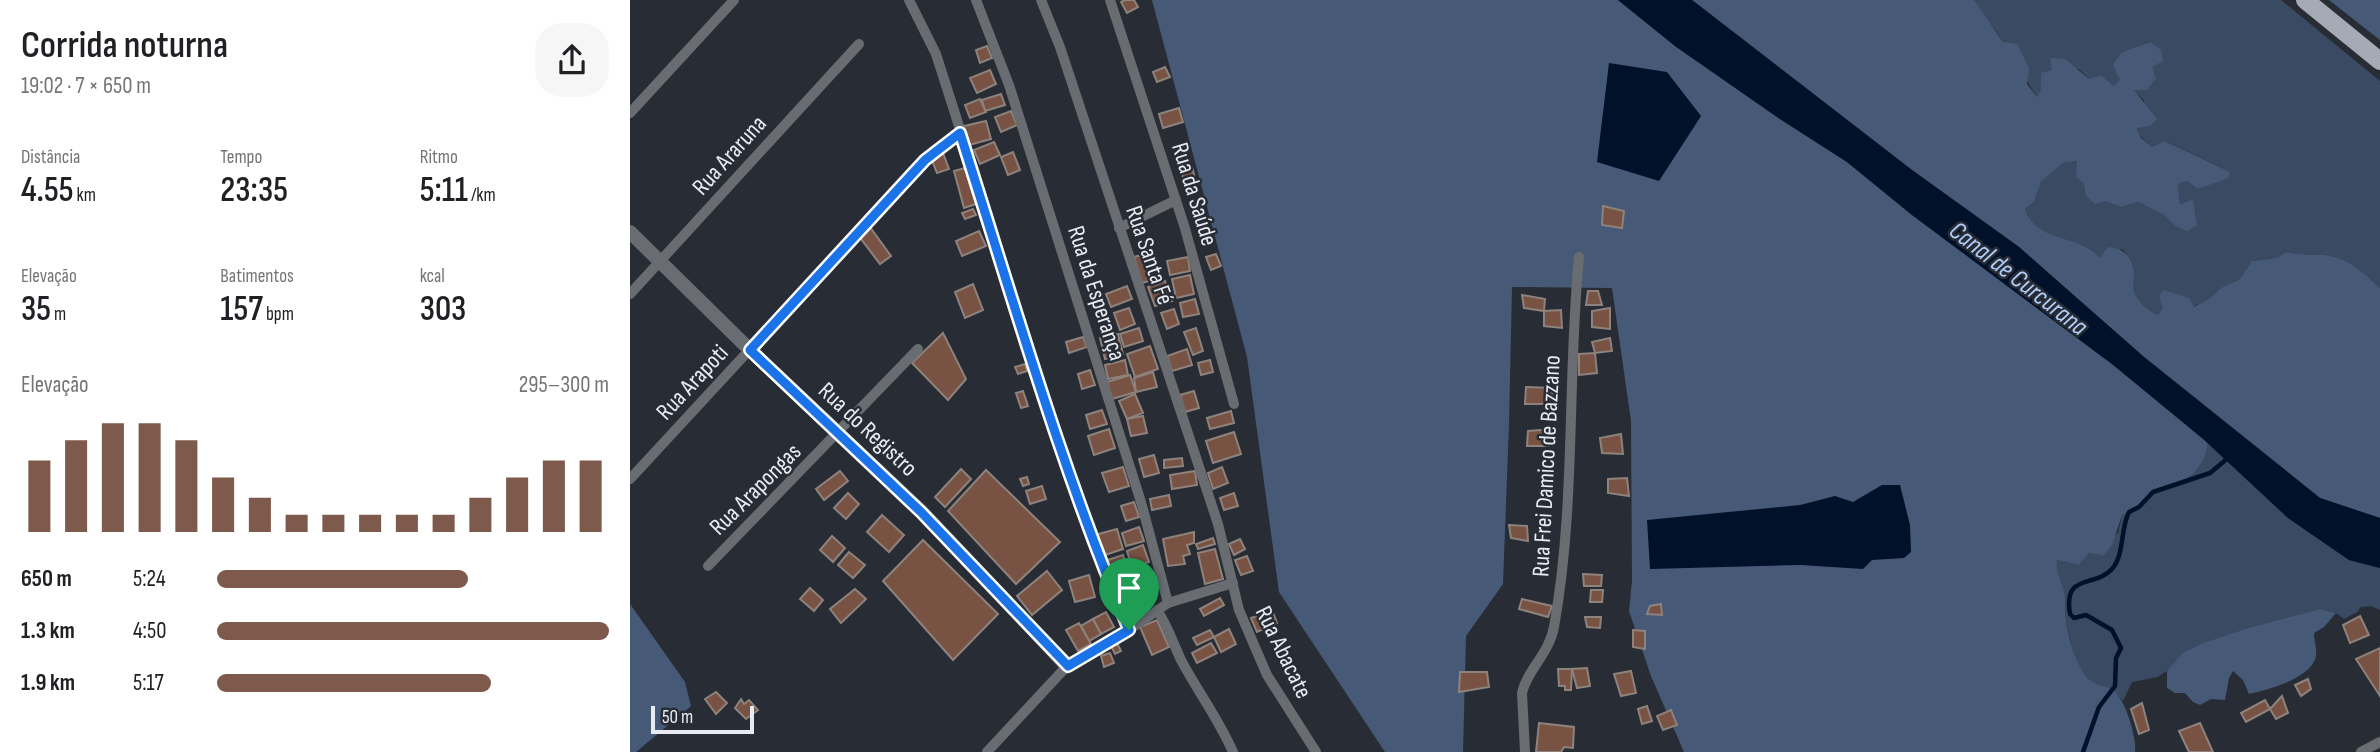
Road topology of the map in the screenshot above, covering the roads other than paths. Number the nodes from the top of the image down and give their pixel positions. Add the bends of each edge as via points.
1 (734, 0) edge
2 (909, 0) edge
3 (975, 0) edge
4 (1041, 0) edge
5 (1110, 0) edge
6 (2305, 0) edge
7 (859, 44) dead end
8 (2380, 61) edge
9 (630, 113) edge
10 (960, 133) junction
11 (1176, 200) junction
12 (1119, 228) junction
13 (630, 232) edge
14 (1579, 257) dead end
15 (660, 262) junction
16 (630, 294) edge
17 (918, 349) dead end
18 (750, 350) junction
19 (1234, 404) dead end
20 (839, 433) junction
21 (630, 479) edge
22 (1218, 524) joint
23 (708, 566) dead end
24 (1233, 583) junction
25 (1168, 603) junction
26 (1157, 610) junction
27 (1129, 630) junction
28 (1068, 666) junction
29 (2380, 742) edge
30 (987, 752) edge
31 (1233, 752) edge
32 (1316, 752) edge
33 (1525, 752) edge
34 (2361, 752) edge

1 - 9 street
2 - 10 street via 936,54
3 - 25 street, Rua da Esperança via 1009,85 1137,489
4 - 12 street, Rua Santa Fé
5 - 11 street, Rua da Saúde
6 - 8 main road
7 - 15 street, Rua Araruna
10 - 18 street, Rua Arapoti via 925,160
10 - 27 street via 1060,443
11 - 12 street
11 - 19 street, Rua da Saúde
12 - 22 street, Rua Santa Fé
13 - 15 street, Rua do Registro
14 - 33 street, Rua Frei Damico de Bazzano via 1562,582 1550,643 1524,684
15 - 16 street, Rua Araruna
15 - 18 street, Rua do Registro
17 - 20 street, Rua Arapongas
18 - 20 street, Rua do Registro
18 - 21 street, Rua Arapoti
20 - 23 street, Rua Arapongas
20 - 28 street, Rua do Registro
22 - 24 street, Rua Abacate
24 - 25 street
24 - 32 street, Rua Abacate via 1239,610 1267,675
25 - 26 street
26 - 27 street
26 - 31 street
27 - 28 street
28 - 30 street
29 - 34 street

